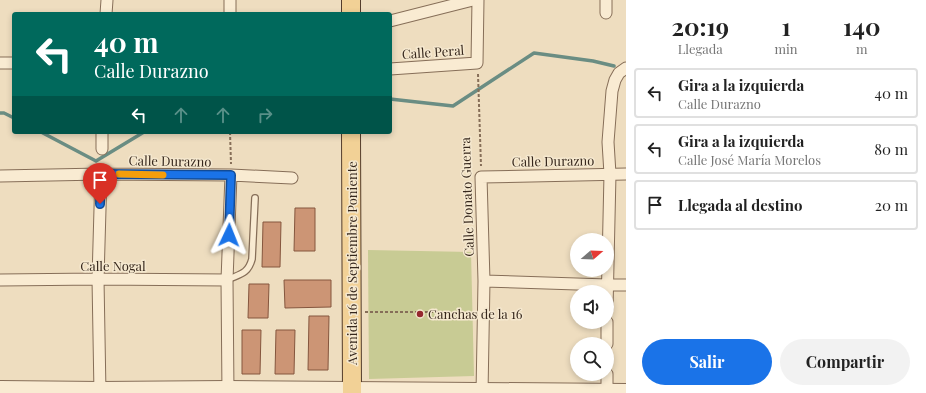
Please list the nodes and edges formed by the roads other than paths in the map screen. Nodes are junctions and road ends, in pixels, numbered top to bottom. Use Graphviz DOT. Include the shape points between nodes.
graph roads {
  1 [pos="108,0"];
  2 [pos="230,0"];
  3 [pos="351,0"];
  4 [pos="473,0"];
  5 [pos="478,0"];
  6 [pos="606,0"];
  7 [pos="106,12"];
  8 [pos="230,12"];
  9 [pos="351,12"];
  10 [pos="606,13"];
  11 [pos="392,20"];
  12 [pos="0,63"];
  13 [pos="12,63"];
  14 [pos="626,68"];
  15 [pos="392,69"];
  16 [pos="102,134"];
  17 [pos="351,134"];
  18 [pos="102,148"];
  19 [pos="101,174"];
  20 [pos="610,174"];
  21 [pos="626,174"];
  22 [pos="231,175"];
  23 [pos="0,176"];
  24 [pos="481,177"];
  25 [pos="292,178"];
  26 [pos="255,198"];
  27 [pos="98,279"];
  28 [pos="0,280"];
  29 [pos="227,280"];
  30 [pos="484,281"];
  31 [pos="607,285"];
  32 [pos="614,285"];
  33 [pos="626,285"];
  34 [pos="607,381"];
  35 [pos="0,388"];
  36 [pos="100,391"];
  37 [pos="228,391"];
  38 [pos="352,391"];
  39 [pos="482,391"];
  40 [pos="626,391"];
  41 [pos="607,392"];
  1 -- 7 [label="street"];
  2 -- 8 [label="street"];
  3 -- 9 [label="main road"];
  4 -- 11 [label="street"];
  5 -- 15 [label="street, Calle Peral" via="477,63"];
  6 -- 10 [label="street"];
  12 -- 13 [label="street"];
  14 -- 20 [label="street" via="619,73 612,91 608,142"];
  16 -- 18 [label="street"];
  17 -- 38 [label="main road, Avenida 16 de Septiembre Poniente"];
  19 -- 22 [label="street, Calle Durazno"];
  19 -- 23 [label="street, Calle Durazno"];
  19 -- 27 [label="street"];
  20 -- 21 [label="street, Calle Durazno"];
  20 -- 24 [label="street, Calle Durazno"];
  20 -- 31 [label="street"];
  22 -- 25 [label="street, Calle Durazno"];
  22 -- 29 [label="street"];
  24 -- 30 [label="street, Calle Donato Guerra"];
  26 -- 29 [label="lane" via="250,267"];
  27 -- 28 [label="street, Calle Nogal"];
  27 -- 29 [label="street, Calle Nogal"];
  27 -- 36 [label="street"];
  29 -- 37 [label="street"];
  30 -- 31 [label="street"];
  30 -- 39 [label="street, Calle Donato Guerra"];
  32 -- 33 [label="street"];
  34 -- 41 [label="street"];
  35 -- 36 [label="street"];
  36 -- 37 [label="street"];
  37 -- 38 [label="street"];
  38 -- 39 [label="street"];
  39 -- 41 [label="street"];
  40 -- 41 [label="street"];
}
